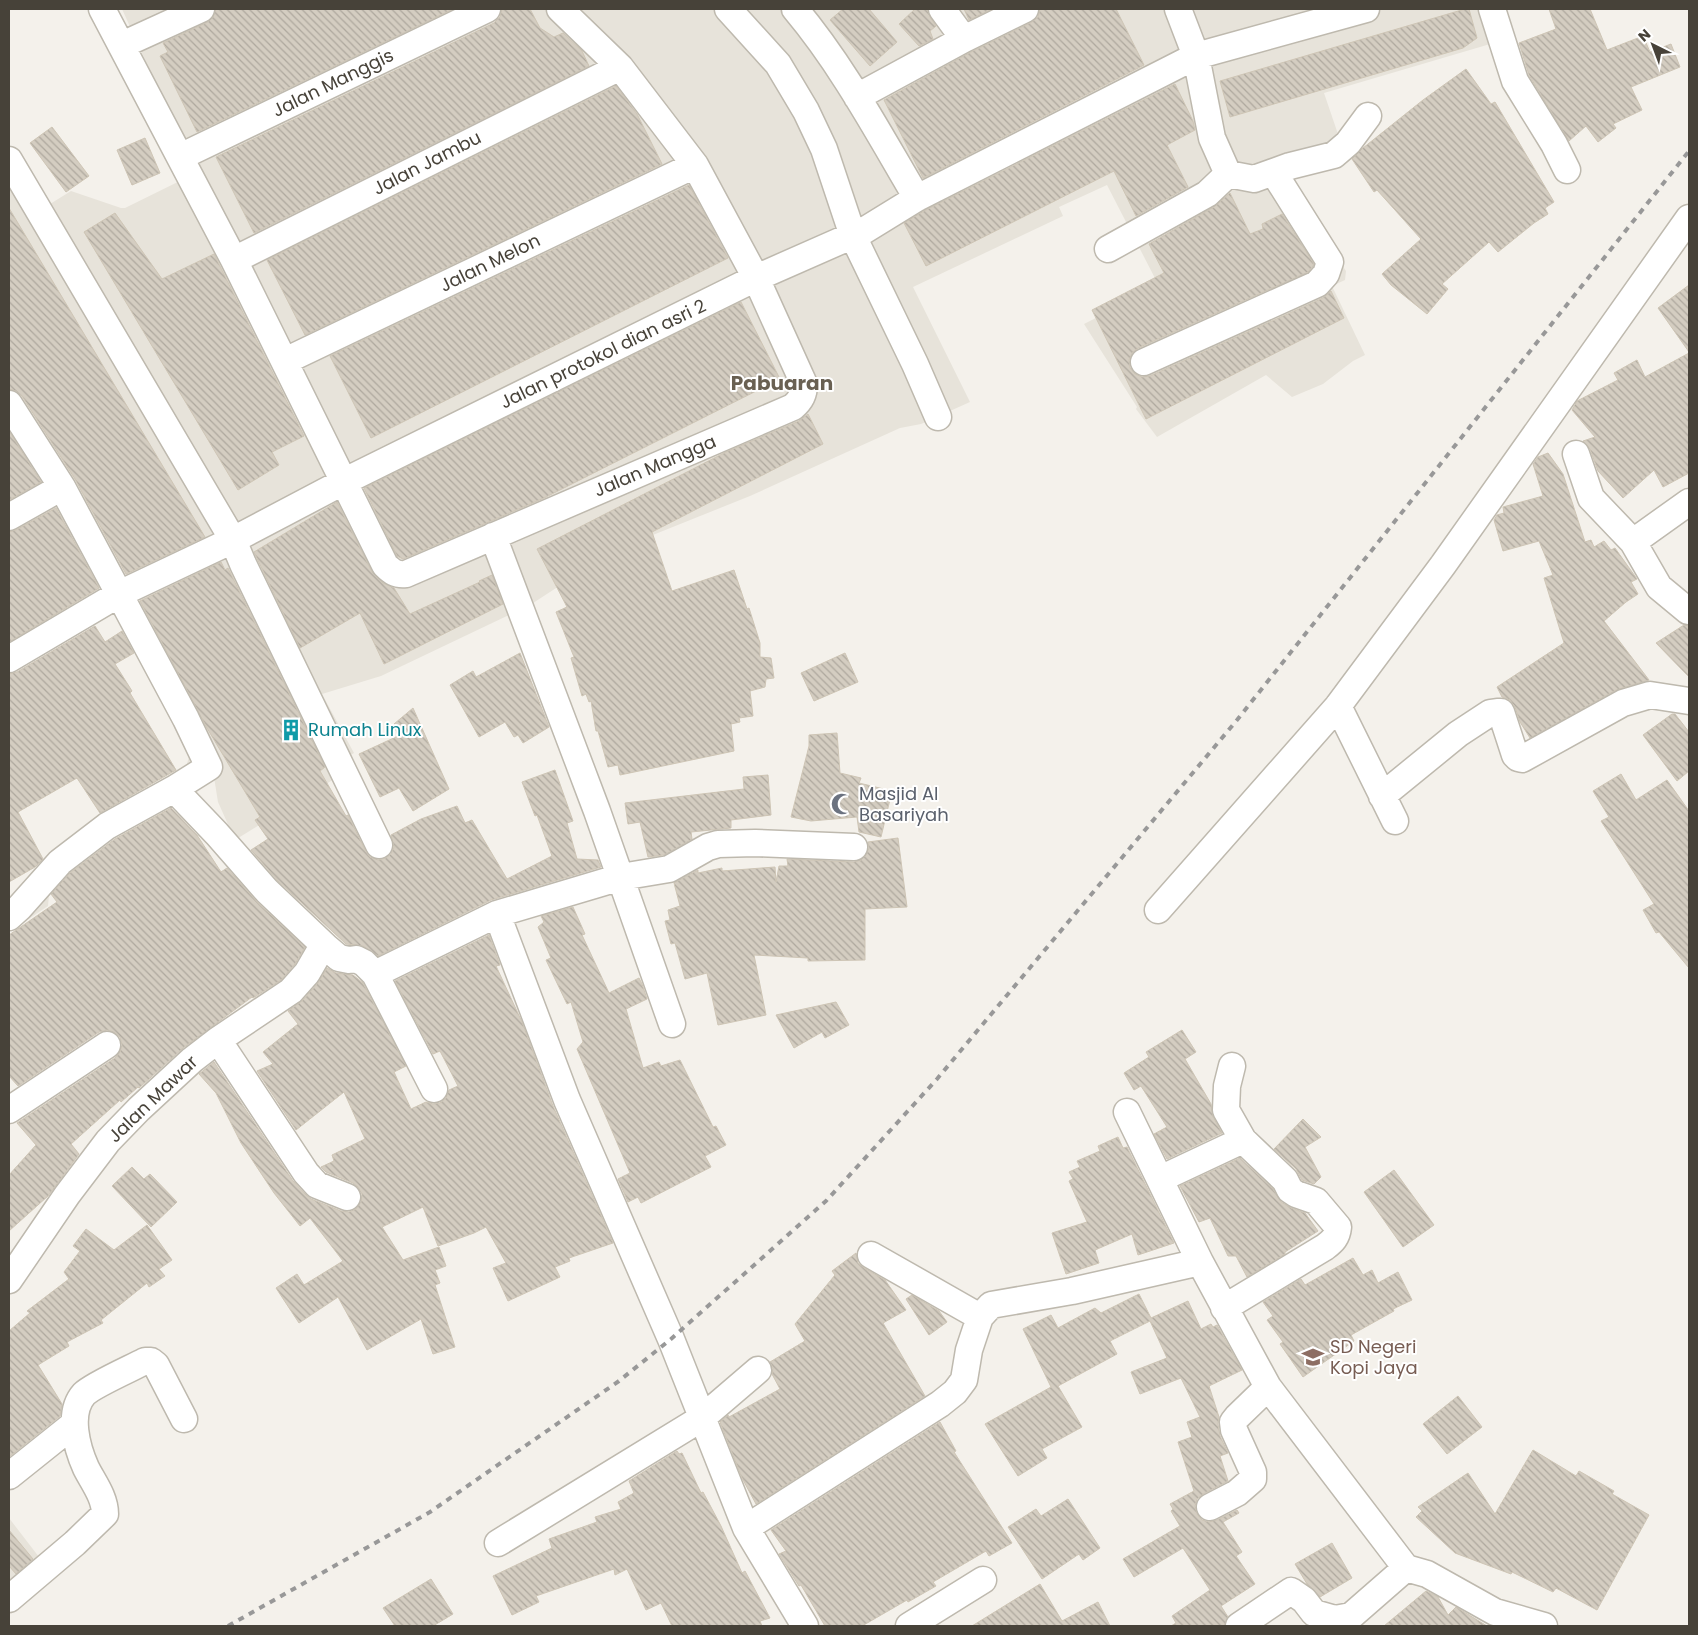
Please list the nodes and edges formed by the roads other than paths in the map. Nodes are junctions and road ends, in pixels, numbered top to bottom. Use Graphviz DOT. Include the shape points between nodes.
graph roads {
  1 [pos="102,9"];
  2 [pos="201,9"];
  3 [pos="487,9"];
  4 [pos="560,9"];
  5 [pos="728,9"];
  6 [pos="795,9"];
  7 [pos="942,9"];
  8 [pos="1025,9"];
  9 [pos="1178,9"];
  10 [pos="1366,9"];
  11 [pos="1492,9"];
  12 [pos="964,39"];
  13 [pos="122,45"];
  14 [pos="1196,56"];
  15 [pos="620,67"];
  16 [pos="857,97"];
  17 [pos="1368,116"];
  18 [pos="180,156"];
  19 [pos="9,160"];
  20 [pos="695,165"];
  21 [pos="1567,170"];
  22 [pos="1274,173"];
  23 [pos="1228,174"];
  24 [pos="917,198"];
  25 [pos="1689,218"];
  26 [pos="859,233"];
  27 [pos="1108,249"];
  28 [pos="234,260"];
  29 [pos="756,278"];
  30 [pos="285,361"];
  31 [pos="1144,362"];
  32 [pos="9,404"];
  33 [pos="938,417"];
  34 [pos="1576,454"];
  35 [pos="343,482"];
  36 [pos="62,487"];
  37 [pos="1689,502"];
  38 [pos="9,517"];
  39 [pos="493,536"];
  40 [pos="233,540"];
  41 [pos="1633,542"];
  42 [pos="119,594"];
  43 [pos="1688,611"];
  44 [pos="9,659"];
  45 [pos="1689,701"];
  46 [pos="1338,706"];
  47 [pos="174,789"];
  48 [pos="1382,796"];
  49 [pos="1395,821"];
  50 [pos="378,845"];
  51 [pos="854,847"];
  52 [pos="621,877"];
  53 [pos="1158,910"];
  54 [pos="497,914"];
  55 [pos="9,917"];
  56 [pos="326,947"];
  57 [pos="375,974"];
  58 [pos="672,1024"];
  59 [pos="218,1040"];
  60 [pos="107,1045"];
  61 [pos="1232,1066"];
  62 [pos="434,1089"];
  63 [pos="9,1110"];
  64 [pos="1127,1112"];
  65 [pos="1244,1140"];
  66 [pos="1160,1179"];
  67 [pos="347,1197"];
  68 [pos="871,1255"];
  69 [pos="1200,1262"];
  70 [pos="9,1280"];
  71 [pos="1224,1308"];
  72 [pos="980,1317"];
  73 [pos="758,1370"];
  74 [pos="1268,1387"];
  75 [pos="702,1418"];
  76 [pos="184,1419"];
  77 [pos="74,1424"];
  78 [pos="9,1476"];
  79 [pos="1210,1507"];
  80 [pos="746,1528"];
  81 [pos="498,1543"];
  82 [pos="1406,1568"];
  83 [pos="983,1580"];
  84 [pos="9,1599"];
  85 [pos="801,1625"];
  86 [pos="909,1626"];
  87 [pos="1239,1626"];
  88 [pos="1544,1626"];
  1 -- 13 [label="street"];
  2 -- 13 [label="street"];
  3 -- 18 [label="street, Jalan Manggis"];
  4 -- 15 [label="street"];
  5 -- 26 [label="street" via="778,64 806,110"];
  6 -- 16 [label="street"];
  7 -- 12 [label="street"];
  8 -- 12 [label="street"];
  9 -- 14 [label="street"];
  10 -- 14 [label="street, Jalan protokol dian asri 2"];
  11 -- 21 [label="street" via="1515,81"];
  12 -- 16 [label="street"];
  13 -- 18 [label="street"];
  14 -- 23 [label="street" via="1212,138"];
  14 -- 24 [label="street, Jalan protokol dian asri 2"];
  15 -- 20 [label="street"];
  15 -- 28 [label="street, Jalan Jambu"];
  16 -- 24 [label="street"];
  17 -- 22 [label="street" via="1348,143 1334,155"];
  18 -- 28 [label="street"];
  19 -- 40 [label="street"];
  20 -- 29 [label="street"];
  20 -- 30 [label="street, Jalan Melon"];
  22 -- 23 [label="street" via="1254,179"];
  22 -- 31 [label="street" via="1330,262 1326,274 1317,284"];
  23 -- 27 [label="street" via="1207,194"];
  24 -- 26 [label="street, Jalan protokol dian asri 2"];
  25 -- 46 [label="street" via="1443,566"];
  26 -- 29 [label="street, Jalan protokol dian asri 2"];
  26 -- 33 [label="street"];
  28 -- 30 [label="street"];
  29 -- 35 [label="street, Jalan protokol dian asri 2"];
  29 -- 39 [label="street, Jalan Mangga" via="804,384 802,397 793,407"];
  30 -- 35 [label="street"];
  32 -- 36 [label="street"];
  34 -- 41 [label="street" via="1591,498"];
  35 -- 39 [label="street, Jalan Mangga" via="385,565 398,575"];
  35 -- 40 [label="street, Jalan protokol dian asri 2"];
  36 -- 38 [label="street"];
  36 -- 42 [label="street"];
  37 -- 41 [label="street"];
  39 -- 52 [label="street"];
  40 -- 42 [label="street, Jalan protokol dian asri 2"];
  40 -- 50 [label="street"];
  41 -- 43 [label="street" via="1659,587"];
  42 -- 44 [label="street, Jalan protokol dian asri 2"];
  42 -- 47 [label="street" via="209,767"];
  45 -- 48 [label="street" via="1650,695 1637,698 1522,759 1515,755 1501,712 1490,713 1458,734"];
  46 -- 48 [label="street"];
  46 -- 53 [label="street"];
  47 -- 55 [label="street" via="107,826 60,862"];
  47 -- 56 [label="street" via="267,891"];
  48 -- 49 [label="street"];
  51 -- 52 [label="street" via="718,844 669,869"];
  52 -- 54 [label="street"];
  52 -- 58 [label="street"];
  54 -- 57 [label="street"];
  54 -- 75 [label="street" via="567,1100"];
  56 -- 57 [label="street" via="339,958 364,963"];
  56 -- 59 [label="street, Jalan Mawar" via="291,992"];
  57 -- 62 [label="street"];
  59 -- 67 [label="street" via="306,1173 317,1185"];
  59 -- 70 [label="street, Jalan Mawar" via="185,1066 108,1141"];
  60 -- 63 [label="street"];
  61 -- 65 [label="street" via="1226,1110"];
  64 -- 66 [label="street"];
  65 -- 66 [label="street"];
  65 -- 71 [label="street" via="1286,1180 1290,1190 1316,1201 1338,1227 1337,1234 1325,1247"];
  66 -- 69 [label="street"];
  68 -- 72 [label="street"];
  69 -- 71 [label="street"];
  69 -- 72 [label="street" via="991,1306"];
  71 -- 74 [label="street"];
  72 -- 80 [label="street" via="969,1350 964,1380 955,1392"];
  73 -- 75 [label="street"];
  74 -- 79 [label="street" via="1233,1422 1253,1479 1248,1486"];
  74 -- 82 [label="street"];
  75 -- 80 [label="street"];
  75 -- 81 [label="street"];
  76 -- 77 [label="street" via="156,1365 145,1361 84,1394"];
  77 -- 78 [label="street"];
  77 -- 84 [label="street" via="80,1451 105,1506 105,1514"];
  80 -- 85 [label="street"];
  82 -- 87 [label="street" via="1351,1616 1335,1619 1314,1613 1291,1590"];
  82 -- 88 [label="street" via="1427,1574 1495,1612"];
  83 -- 86 [label="street"];
}
